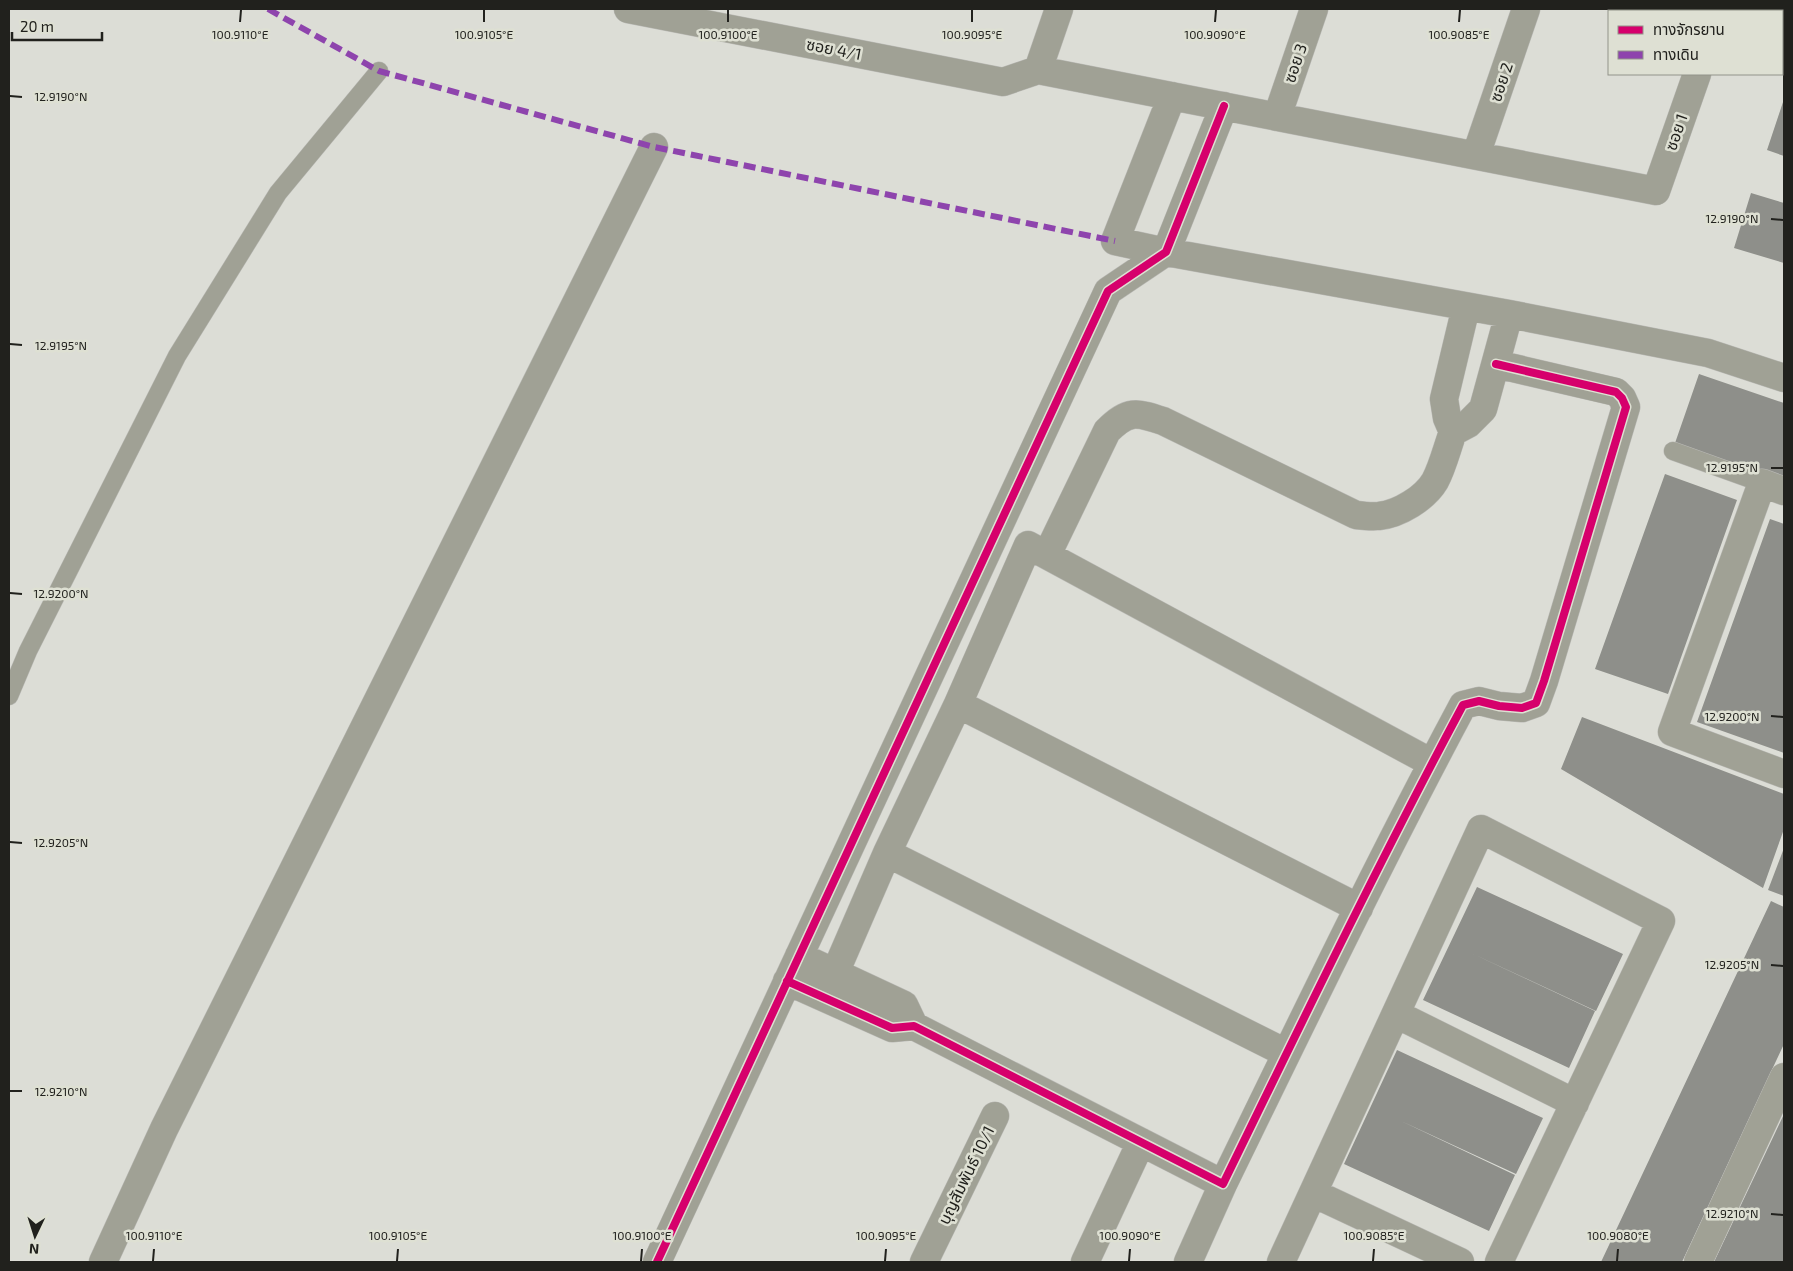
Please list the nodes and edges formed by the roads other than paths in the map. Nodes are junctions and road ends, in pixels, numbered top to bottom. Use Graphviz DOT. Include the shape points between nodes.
graph roads {
  1 [pos="628,9"];
  2 [pos="1058,9"];
  3 [pos="1314,9"];
  4 [pos="1526,9"];
  5 [pos="1038,70"];
  6 [pos="379,71"];
  7 [pos="1697,75"];
  8 [pos="1172,96"];
  9 [pos="1224,106"];
  10 [pos="1277,117"];
  11 [pos="654,147"];
  12 [pos="1476,156"];
  13 [pos="1166,252"];
  14 [pos="1466,306"];
  15 [pos="1509,314"];
  16 [pos="1496,364"];
  17 [pos="1784,378"];
  18 [pos="1453,432"];
  19 [pos="1674,451"];
  20 [pos="1773,487"];
  21 [pos="1048,555"];
  22 [pos="9,696"];
  23 [pos="958,704"];
  24 [pos="1432,763"];
  25 [pos="1784,774"];
  26 [pos="887,853"];
  27 [pos="1359,908"];
  28 [pos="799,956"];
  29 [pos="835,973"];
  30 [pos="787,981"];
  31 [pos="1396,1014"];
  32 [pos="914,1026"];
  33 [pos="1286,1053"];
  34 [pos="1784,1077"];
  35 [pos="1575,1102"];
  36 [pos="995,1116"];
  37 [pos="1141,1142"];
  38 [pos="1223,1184"];
  39 [pos="1313,1193"];
  40 [pos="103,1262"];
  41 [pos="657,1262"];
  42 [pos="924,1262"];
  43 [pos="1085,1262"];
  44 [pos="1188,1262"];
  45 [pos="1281,1262"];
  46 [pos="1460,1262"];
  47 [pos="1499,1262"];
  48 [pos="1698,1262"];
  1 -- 5 [label="street, ซอย 4/1" via="1003,82"];
  2 -- 5 [label="street"];
  3 -- 10 [label="street, ซอย 3"];
  4 -- 12 [label="street, ซอย 2"];
  5 -- 8 [label="street"];
  6 -- 22 [label="lane" via="278,193 177,356 28,651"];
  7 -- 12 [label="street, ซอย 1" via="1656,191"];
  8 -- 9 [label="street"];
  8 -- 13 [label="street" via="1115,241"];
  9 -- 10 [label="street"];
  9 -- 13 [label="street"];
  10 -- 12 [label="street"];
  11 -- 40 [label="street" via="173,1112"];
  13 -- 14 [label="street"];
  13 -- 28 [label="street" via="1108,292"];
  14 -- 15 [label="street"];
  14 -- 18 [label="street" via="1444,400"];
  15 -- 16 [label="street"];
  15 -- 17 [label="street" via="1708,353"];
  16 -- 18 [label="street" via="1483,409 1468,424"];
  16 -- 24 [label="street" via="1616,392 1626,407 1536,703 1522,708 1479,701 1462,705"];
  18 -- 21 [label="street" via="1435,480 1426,492 1393,512 1368,516 1356,515 1163,421 1136,414 1120,418 1107,431"];
  19 -- 20 [label="lane"];
  20 -- 25 [label="street" via="1672,732"];
  21 -- 23 [label="street" via="1028,545"];
  21 -- 24 [label="street"];
  23 -- 26 [label="street"];
  23 -- 27 [label="street"];
  24 -- 27 [label="street"];
  26 -- 29 [label="street"];
  26 -- 33 [label="street"];
  27 -- 33 [label="street"];
  28 -- 29 [label="street"];
  28 -- 30 [label="street"];
  29 -- 32 [label="street" via="904,1005"];
  30 -- 32 [label="street" via="892,1028"];
  30 -- 41 [label="street"];
  31 -- 35 [label="street"];
  31 -- 35 [label="street" via="1481,829 1661,921"];
  31 -- 39 [label="street"];
  32 -- 37 [label="street"];
  33 -- 38 [label="street"];
  34 -- 48 [label="street"];
  35 -- 47 [label="street"];
  36 -- 42 [label="street, บุญสัมพันธ์ 10/1"];
  37 -- 38 [label="street"];
  37 -- 43 [label="street"];
  38 -- 44 [label="street"];
  39 -- 45 [label="street"];
  39 -- 46 [label="street"];
}
